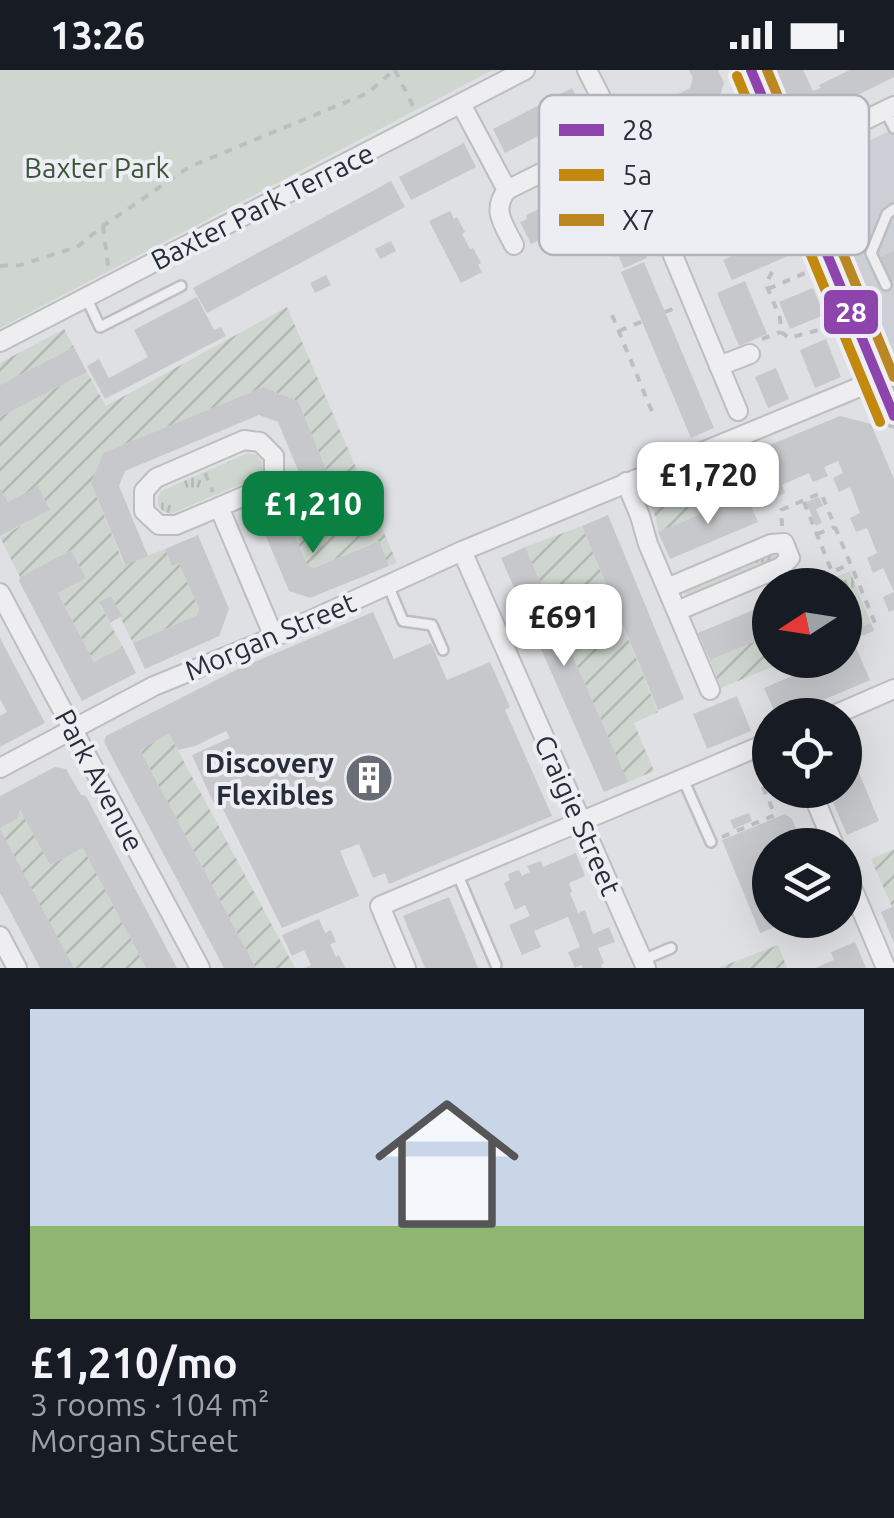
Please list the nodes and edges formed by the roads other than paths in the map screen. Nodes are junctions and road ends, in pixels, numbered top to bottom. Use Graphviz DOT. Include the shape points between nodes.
graph roads {
  1 [pos="524,70"];
  2 [pos="587,70"];
  3 [pos="751,70"];
  4 [pos="600,95"];
  5 [pos="761,95"];
  6 [pos="461,104"];
  7 [pos="890,108"];
  8 [pos="894,128"];
  9 [pos="539,174"];
  10 [pos="507,190"];
  11 [pos="894,210"];
  12 [pos="514,244"];
  13 [pos="674,255"];
  14 [pos="827,255"];
  15 [pos="181,286"];
  16 [pos="886,286"];
  17 [pos="86,297"];
  18 [pos="0,342"];
  19 [pos="750,354"];
  20 [pos="720,366"];
  21 [pos="878,379"];
  22 [pos="738,412"];
  23 [pos="894,416"];
  24 [pos="626,482"];
  25 [pos="219,507"];
  26 [pos="462,552"];
  27 [pos="388,585"];
  28 [pos="667,588"];
  29 [pos="0,593"];
  30 [pos="677,611"];
  31 [pos="274,637"];
  32 [pos="443,650"];
  33 [pos="710,690"];
  34 [pos="894,690"];
  35 [pos="862,703"];
  36 [pos="74,729"];
  37 [pos="752,750"];
  38 [pos="0,768"];
  39 [pos="683,779"];
  40 [pos="581,821"];
  41 [pos="711,842"];
  42 [pos="458,873"];
  43 [pos="862,911"];
  44 [pos="0,936"];
  45 [pos="671,948"];
  46 [pos="496,964"];
  47 [pos="644,964"];
  48 [pos="17,968"];
  49 [pos="200,968"];
  50 [pos="406,968"];
  51 [pos="886,968"];
  1 -- 6 [label="street, Baxter Park Terrace"];
  2 -- 4 [label="street"];
  3 -- 5 [label="main road"];
  6 -- 10 [label="street"];
  6 -- 17 [label="street, Baxter Park Terrace"];
  7 -- 8 [label="lane"];
  9 -- 10 [label="street"];
  10 -- 12 [label="street" via="498,211"];
  11 -- 16 [label="lane" via="871,253"];
  13 -- 20 [label="street"];
  14 -- 21 [label="main road"];
  15 -- 17 [label="lane" via="100,326"];
  17 -- 18 [label="street, Baxter Park Terrace"];
  19 -- 20 [label="street"];
  20 -- 22 [label="street"];
  21 -- 23 [label="main road"];
  21 -- 24 [label="street, Morgan Street"];
  24 -- 26 [label="street, Morgan Street"];
  24 -- 28 [label="street"];
  25 -- 25 [label="street" via="176,525 158,524 144,511 144,490 156,478 244,440 260,442 274,456 274,475 263,488"];
  25 -- 31 [label="street"];
  26 -- 27 [label="street, Morgan Street"];
  26 -- 40 [label="street, Craigie Street"];
  27 -- 31 [label="street, Morgan Street"];
  27 -- 32 [label="lane" via="404,620 432,625"];
  28 -- 30 [label="street"];
  28 -- 30 [label="street" via="784,543 790,558 781,567"];
  29 -- 36 [label="street, Park Avenue"];
  30 -- 33 [label="street"];
  31 -- 36 [label="street, Morgan Street" via="154,686"];
  34 -- 35 [label="street"];
  36 -- 38 [label="street, Morgan Street"];
  36 -- 49 [label="street, Park Avenue"];
  37 -- 39 [label="street"];
  39 -- 40 [label="street"];
  39 -- 41 [label="lane"];
  40 -- 42 [label="street"];
  40 -- 47 [label="street, Craigie Street"];
  42 -- 46 [label="lane"];
  42 -- 50 [label="street" via="380,906"];
  43 -- 51 [label="street"];
  44 -- 48 [label="street"];
  45 -- 47 [label="lane"];
}
